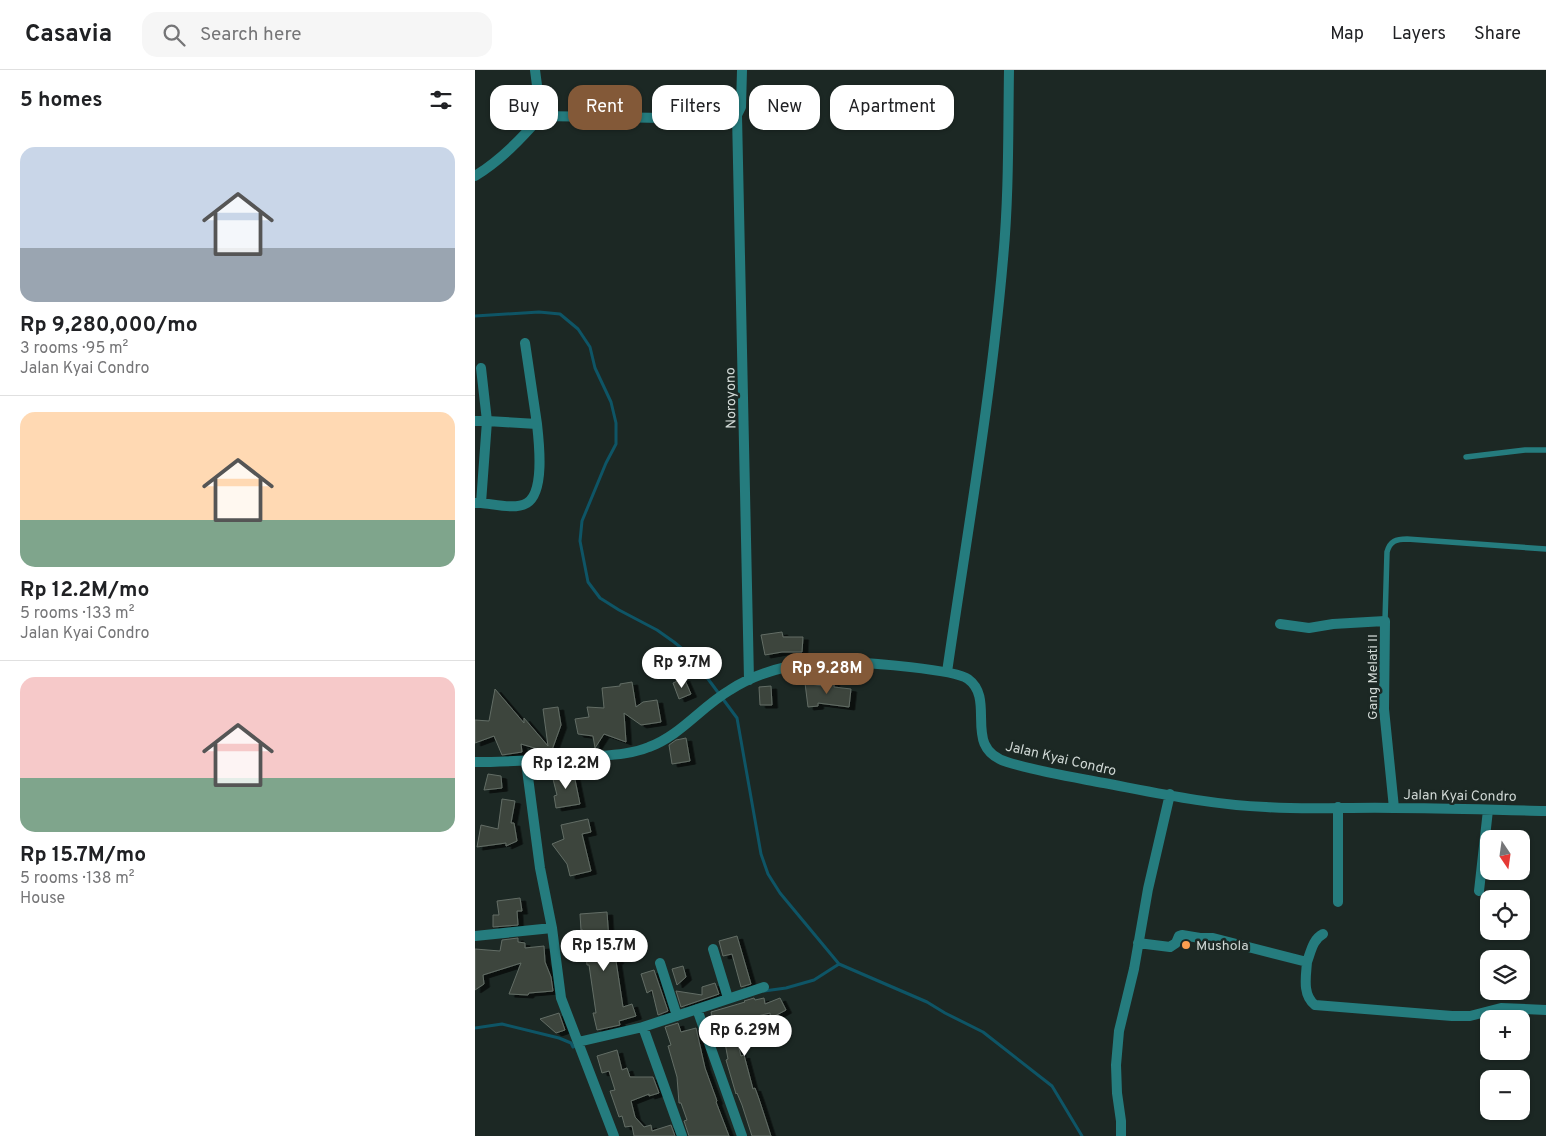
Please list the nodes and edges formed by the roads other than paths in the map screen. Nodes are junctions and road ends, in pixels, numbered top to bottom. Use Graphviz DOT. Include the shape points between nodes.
graph roads {
  1 [pos="535,70"];
  2 [pos="742,70"];
  3 [pos="1009,70"];
  4 [pos="537,85"];
  5 [pos="739,111"];
  6 [pos="558,116"];
  7 [pos="652,118"];
  8 [pos="529,130"];
  9 [pos="737,130"];
  10 [pos="475,176"];
  11 [pos="525,343"];
  12 [pos="481,368"];
  13 [pos="475,421"];
  14 [pos="487,421"];
  15 [pos="537,424"];
  16 [pos="1546,450"];
  17 [pos="1466,457"];
  18 [pos="478,503"];
  19 [pos="1546,549"];
  20 [pos="1385,622"];
  21 [pos="1280,624"];
  22 [pos="947,672"];
  23 [pos="749,680"];
  24 [pos="475,762"];
  25 [pos="526,762"];
  26 [pos="1170,794"];
  27 [pos="1338,808"];
  28 [pos="1394,808"];
  29 [pos="1488,810"];
  30 [pos="1546,811"];
  31 [pos="1479,891"];
  32 [pos="1338,902"];
  33 [pos="552,928"];
  34 [pos="1323,934"];
  35 [pos="475,936"];
  36 [pos="1138,944"];
  37 [pos="713,949"];
  38 [pos="1307,962"];
  39 [pos="660,963"];
  40 [pos="764,987"];
  41 [pos="728,998"];
  42 [pos="1546,1010"];
  43 [pos="697,1012"];
  44 [pos="677,1016"];
  45 [pos="645,1031"];
  46 [pos="580,1046"];
  47 [pos="614,1136"];
  48 [pos="682,1136"];
  49 [pos="742,1136"];
  50 [pos="1121,1136"];
  1 -- 4 [label="street"];
  2 -- 5 [label="street, Noroyono"];
  3 -- 22 [label="street" via="1003,258 985,425"];
  6 -- 7 [label="street"];
  8 -- 10 [label="street" via="489,168"];
  9 -- 23 [label="street, Noroyono"];
  11 -- 15 [label="street"];
  12 -- 14 [label="street"];
  13 -- 14 [label="street"];
  14 -- 15 [label="street"];
  14 -- 18 [label="street"];
  15 -- 18 [label="street" via="540,466 531,499 517,505"];
  16 -- 17 [label="lane"];
  19 -- 20 [label="lane" via="1398,539 1387,552"];
  20 -- 21 [label="street, Gang Melati II" via="1309,628"];
  20 -- 28 [label="street, Gang Melati II" via="1383,709"];
  22 -- 23 [label="street, Jalan Kyai Condro" via="822,662 791,666"];
  22 -- 26 [label="street, Jalan Kyai Condro" via="968,679 975,688 984,744 993,756 1058,775"];
  23 -- 25 [label="street, Jalan Kyai Condro" via="729,690 680,729 647,749"];
  24 -- 25 [label="street, Jalan Kyai Condro"];
  25 -- 33 [label="street" via="540,868"];
  26 -- 27 [label="street, Jalan Kyai Condro" via="1267,808"];
  26 -- 36 [label="street"];
  27 -- 28 [label="street, Jalan Kyai Condro"];
  27 -- 32 [label="street"];
  28 -- 29 [label="street, Jalan Kyai Condro"];
  29 -- 30 [label="street, Jalan Kyai Condro"];
  29 -- 31 [label="street"];
  33 -- 35 [label="street"];
  33 -- 46 [label="street" via="561,998"];
  34 -- 38 [label="street" via="1315,940"];
  36 -- 38 [label="street" via="1170,948 1182,935 1213,938"];
  36 -- 50 [label="street" via="1119,1031 1116,1065"];
  37 -- 41 [label="street"];
  38 -- 42 [label="street" via="1308,998 1315,1005 1452,1016 1470,1016 1501,1008"];
  39 -- 44 [label="street"];
  40 -- 41 [label="street"];
  41 -- 43 [label="street"];
  43 -- 44 [label="street"];
  43 -- 49 [label="street"];
  44 -- 45 [label="street"];
  45 -- 46 [label="street"];
  45 -- 48 [label="street"];
  46 -- 47 [label="street"];
}
